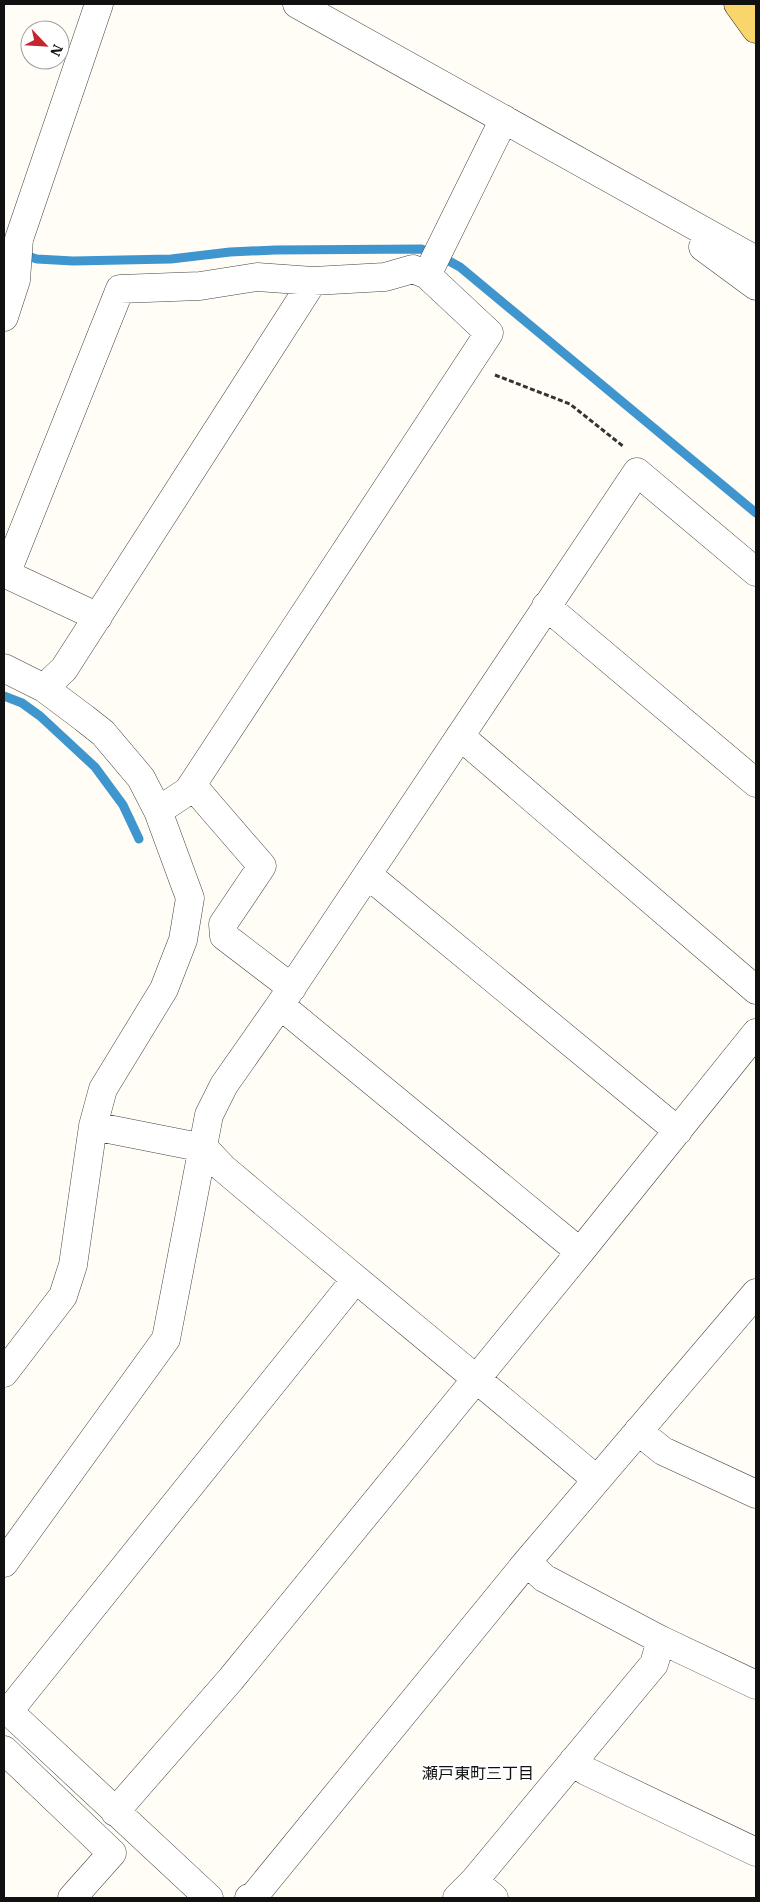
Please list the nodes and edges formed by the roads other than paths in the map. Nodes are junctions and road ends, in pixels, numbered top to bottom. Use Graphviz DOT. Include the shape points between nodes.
graph roads {
  1 [pos="99,4"];
  2 [pos="296,4"];
  3 [pos="738,4"];
  4 [pos="756,29"];
  5 [pos="504,119"];
  6 [pos="617,182"];
  7 [pos="756,260"];
  8 [pos="429,271"];
  9 [pos="313,280"];
  10 [pos="756,286"];
  11 [pos="4,317"];
  12 [pos="756,572"];
  13 [pos="546,606"];
  14 [pos="98,617"];
  15 [pos="4,668"];
  16 [pos="44,688"];
  17 [pos="460,736"];
  18 [pos="756,783"];
  19 [pos="192,785"];
  20 [pos="158,811"];
  21 [pos="368,875"];
  22 [pos="756,990"];
  23 [pos="286,996"];
  24 [pos="756,1034"];
  25 [pos="93,1126"];
  26 [pos="678,1131"];
  27 [pos="204,1148"];
  28 [pos="580,1252"];
  29 [pos="355,1280"];
  30 [pos="756,1293"];
  31 [pos="4,1373"];
  32 [pos="476,1377"];
  33 [pos="638,1431"];
  34 [pos="596,1480"];
  35 [pos="756,1494"];
  36 [pos="527,1562"];
  37 [pos="4,1563"];
  38 [pos="661,1640"];
  39 [pos="756,1685"];
  40 [pos="6,1709"];
  41 [pos="4,1750"];
  42 [pos="573,1761"];
  43 [pos="115,1812"];
  44 [pos="756,1852"];
  45 [pos="475,1893"];
  46 [pos="253,1897"];
  47 [pos="72,1898"];
  48 [pos="209,1898"];
  1 -- 11 [label="street" via="19,239 16,280"];
  2 -- 5 [label="street"];
  3 -- 4 [label="main road"];
  5 -- 6 [label="street"];
  5 -- 8 [label="street"];
  6 -- 7 [label="street"];
  6 -- 10 [label="street"];
  8 -- 9 [label="street" via="413,269 385,277"];
  8 -- 19 [label="street" via="489,333"];
  9 -- 14 [label="street"];
  9 -- 14 [label="street" via="257,277 200,286 120,289 6,574"];
  12 -- 13 [label="street" via="637,472"];
  13 -- 17 [label="street"];
  13 -- 18 [label="street"];
  14 -- 16 [label="street" via="64,669"];
  15 -- 16 [label="street"];
  16 -- 20 [label="street" via="103,733 142,778"];
  17 -- 21 [label="street"];
  17 -- 22 [label="street"];
  19 -- 20 [label="street"];
  19 -- 23 [label="street" via="262,866 223,924 224,936"];
  20 -- 25 [label="street" via="190,898 183,940 164,989 103,1089"];
  21 -- 23 [label="street"];
  21 -- 26 [label="street"];
  23 -- 27 [label="street" via="224,1086 209,1115"];
  23 -- 28 [label="street"];
  24 -- 26 [label="street"];
  25 -- 27 [label="street"];
  25 -- 31 [label="street" via="74,1265 63,1296"];
  26 -- 28 [label="street"];
  27 -- 29 [label="street" via="223,1168"];
  27 -- 37 [label="street" via="166,1339"];
  28 -- 32 [label="street"];
  29 -- 32 [label="street"];
  29 -- 40 [label="street"];
  30 -- 33 [label="street"];
  32 -- 34 [label="street"];
  32 -- 43 [label="street" via="231,1679"];
  33 -- 34 [label="street"];
  33 -- 35 [label="street" via="663,1450"];
  34 -- 36 [label="street"];
  36 -- 38 [label="street" via="544,1578"];
  36 -- 46 [label="street"];
  38 -- 39 [label="street"];
  38 -- 42 [label="street" via="654,1664"];
  40 -- 43 [label="street"];
  41 -- 47 [label="street" via="112,1853"];
  42 -- 44 [label="street" via="586,1771"];
  42 -- 45 [label="street"];
  43 -- 48 [label="street"];
}
